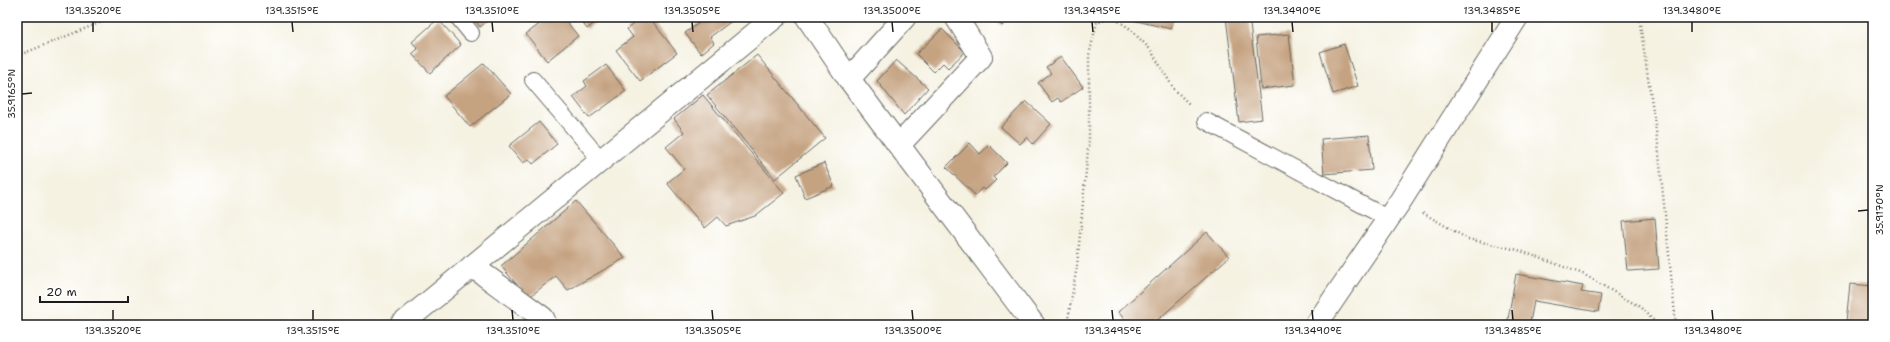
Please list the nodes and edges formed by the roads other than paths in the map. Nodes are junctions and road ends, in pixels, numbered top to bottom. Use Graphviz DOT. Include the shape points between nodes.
graph roads {
  1 [pos="458,17"];
  2 [pos="775,17"];
  3 [pos="807,17"];
  4 [pos="905,17"];
  5 [pos="956,17"];
  6 [pos="1517,17"];
  7 [pos="471,33"];
  8 [pos="849,79"];
  9 [pos="533,80"];
  10 [pos="1206,120"];
  11 [pos="899,145"];
  12 [pos="601,160"];
  13 [pos="1387,218"];
  14 [pos="472,266"];
  15 [pos="401,325"];
  16 [pos="546,325"];
  17 [pos="1034,325"];
  18 [pos="1316,325"];
  1 -- 7 [label="lane"];
  2 -- 12 [label="street"];
  3 -- 8 [label="street"];
  4 -- 8 [label="street"];
  5 -- 11 [label="street" via="981,57"];
  6 -- 13 [label="street"];
  8 -- 11 [label="street"];
  9 -- 12 [label="lane"];
  10 -- 13 [label="lane"];
  11 -- 17 [label="street"];
  12 -- 14 [label="street"];
  13 -- 18 [label="street"];
  14 -- 15 [label="street"];
  14 -- 16 [label="street" via="543,318"];
}
